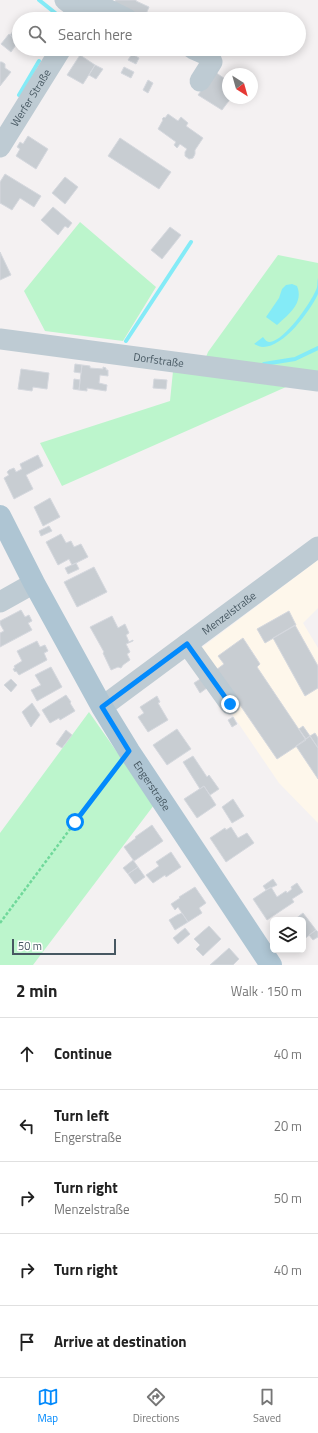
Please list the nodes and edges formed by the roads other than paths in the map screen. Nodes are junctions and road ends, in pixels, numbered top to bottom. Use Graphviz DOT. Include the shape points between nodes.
graph roads {
  1 [pos="65,0"];
  2 [pos="85,8"];
  3 [pos="100,12"];
  4 [pos="57,56"];
  5 [pos="209,56"];
  6 [pos="200,81"];
  7 [pos="0,147"];
  8 [pos="0,339"];
  9 [pos="318,381"];
  10 [pos="0,516"];
  11 [pos="318,546"];
  12 [pos="34,583"];
  13 [pos="0,602"];
  14 [pos="187,644"];
  15 [pos="230,704"];
  16 [pos="102,707"];
  17 [pos="271,965"];
  1 -- 2 [label="street"];
  2 -- 3 [label="street"];
  4 -- 7 [label="street, Werfer Straße"];
  5 -- 6 [label="street" via="212,62"];
  8 -- 9 [label="street, Dorfstraße"];
  10 -- 12 [label="main road, Engerstraße"];
  11 -- 14 [label="street, Menzelstraße"];
  12 -- 13 [label="street"];
  12 -- 16 [label="main road, Engerstraße"];
  14 -- 15 [label="street"];
  14 -- 16 [label="street, Menzelstraße"];
  16 -- 17 [label="main road, Engerstraße"];
}
